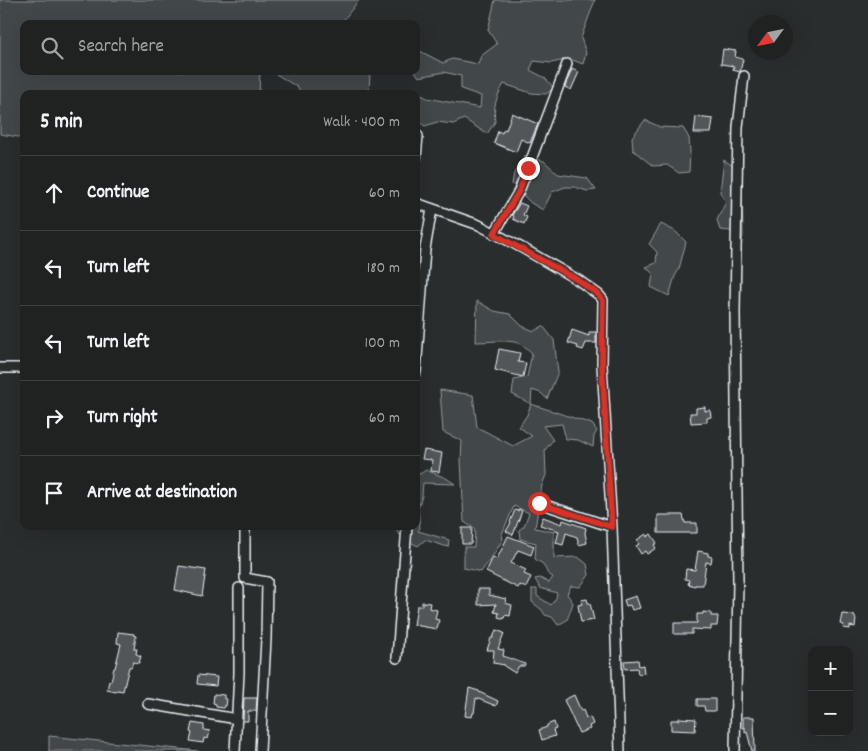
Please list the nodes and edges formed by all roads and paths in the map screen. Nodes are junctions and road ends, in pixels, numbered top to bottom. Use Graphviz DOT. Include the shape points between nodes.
graph roads {
  1 [pos="567,64"];
  2 [pos="744,76"];
  3 [pos="420,204"];
  4 [pos="432,209"];
  5 [pos="494,234"];
  6 [pos="420,317"];
  7 [pos="0,368"];
  8 [pos="20,368"];
  9 [pos="539,503"];
  10 [pos="612,527"];
  11 [pos="245,530"];
  12 [pos="407,530"];
  13 [pos="239,588"];
  14 [pos="397,658"];
  15 [pos="148,704"];
  16 [pos="237,719"];
  17 [pos="235,751"];
  18 [pos="260,751"];
  19 [pos="620,751"];
  20 [pos="735,751"];
  1 -- 5 [label="street" via="519,191"];
  2 -- 20 [label="street" via="738,127 735,312 738,582"];
  3 -- 4 [label="street"];
  4 -- 5 [label="street"];
  4 -- 6 [label="street" via="425,249"];
  5 -- 10 [label="street" via="578,280 603,300 602,365"];
  7 -- 8 [label="street"];
  9 -- 10 [label="street"];
  10 -- 19 [label="street"];
  11 -- 18 [label="street" via="245,578 267,582"];
  12 -- 14 [label="street"];
  13 -- 16 [label="street"];
  15 -- 16 [label="street"];
  16 -- 17 [label="street"];
}
